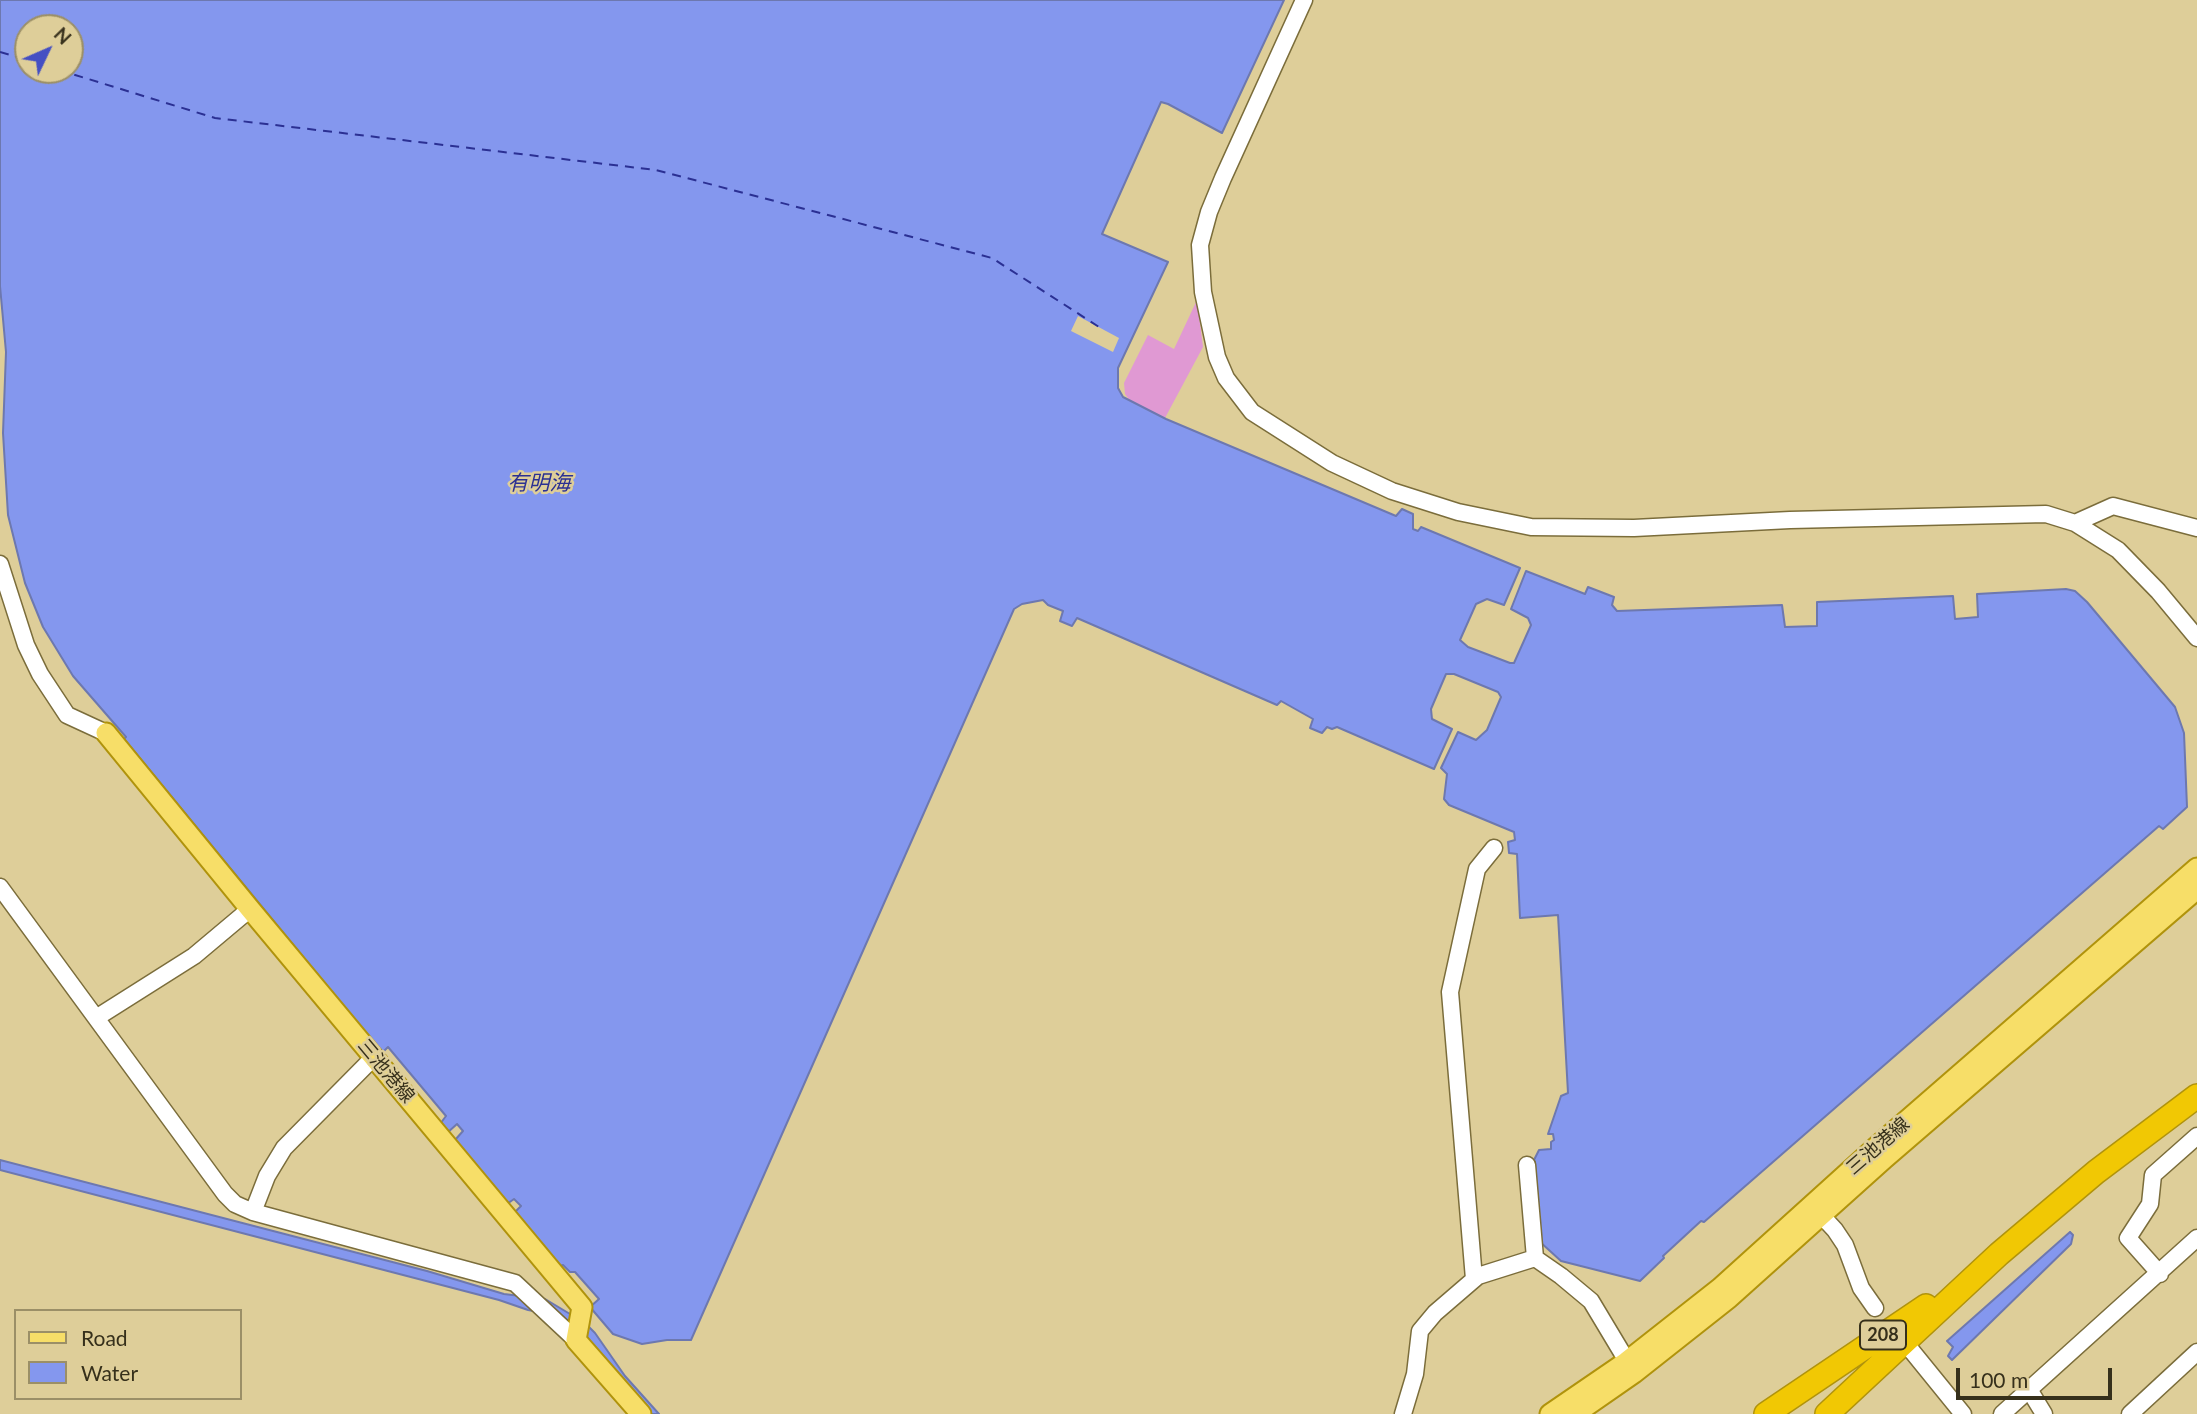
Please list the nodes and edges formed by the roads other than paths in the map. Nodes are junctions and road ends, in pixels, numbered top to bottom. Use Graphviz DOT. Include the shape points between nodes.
graph roads {
  1 [pos="1304,0"];
  2 [pos="2075,523"];
  3 [pos="2197,528"];
  4 [pos="0,564"];
  5 [pos="2197,638"];
  6 [pos="106,733"];
  7 [pos="1494,848"];
  8 [pos="2197,868"];
  9 [pos="0,887"];
  10 [pos="2197,889"];
  11 [pos="250,909"];
  12 [pos="96,1018"];
  13 [pos="374,1057"];
  14 [pos="2197,1096"];
  15 [pos="2197,1136"];
  16 [pos="1527,1165"];
  17 [pos="253,1212"];
  18 [pos="1822,1216"];
  19 [pos="2197,1238"];
  20 [pos="1999,1254"];
  21 [pos="1535,1258"];
  22 [pos="2160,1274"];
  23 [pos="1474,1279"];
  24 [pos="1875,1308"];
  25 [pos="579,1328"];
  26 [pos="1911,1350"];
  27 [pos="2197,1352"];
  28 [pos="1630,1368"];
  29 [pos="2030,1391"];
  30 [pos="641,1414"];
  31 [pos="1403,1414"];
  32 [pos="1550,1414"];
  33 [pos="1575,1414"];
  34 [pos="1766,1414"];
  35 [pos="1827,1414"];
  36 [pos="1963,1414"];
  37 [pos="2003,1414"];
  38 [pos="2044,1414"];
  39 [pos="2130,1414"];
  1 -- 2 [label="street" via="1223,178 1200,245 1211,335 1226,378 1252,412 1332,463 1392,491 1458,512 1531,527 1634,528 2046,514"];
  2 -- 3 [label="street" via="2113,506"];
  2 -- 5 [label="street" via="2118,550"];
  4 -- 6 [label="street" via="40,674 67,715"];
  6 -- 11 [label="main road, 三池港線"];
  7 -- 23 [label="street" via="1477,869 1450,992"];
  8 -- 28 [label="main road, 三池港線"];
  9 -- 12 [label="street"];
  10 -- 18 [label="main road, 三池港線"];
  11 -- 12 [label="street" via="194,956"];
  11 -- 13 [label="main road, 三池港線"];
  12 -- 17 [label="street" via="225,1194"];
  13 -- 17 [label="street" via="284,1148"];
  13 -- 25 [label="main road, 三池港線" via="582,1307"];
  14 -- 20 [label="highway, 208" via="2096,1171"];
  15 -- 22 [label="street" via="2153,1175 2150,1204 2128,1238"];
  16 -- 21 [label="street"];
  17 -- 25 [label="street" via="515,1283"];
  18 -- 24 [label="street" via="1845,1245 1861,1288"];
  18 -- 28 [label="main road, 三池港線" via="1729,1298"];
  19 -- 22 [label="street"];
  20 -- 34 [label="highway, 208"];
  20 -- 35 [label="highway, 208"];
  21 -- 23 [label="street"];
  21 -- 28 [label="street" via="1591,1301"];
  22 -- 29 [label="street"];
  23 -- 31 [label="street" via="1420,1331 1415,1374"];
  25 -- 30 [label="main road, 三池港線"];
  26 -- 36 [label="street"];
  27 -- 39 [label="street"];
  28 -- 32 [label="main road, 三池港線"];
  28 -- 33 [label="main road, 三池港線"];
  29 -- 37 [label="street"];
  29 -- 38 [label="street"];
}
